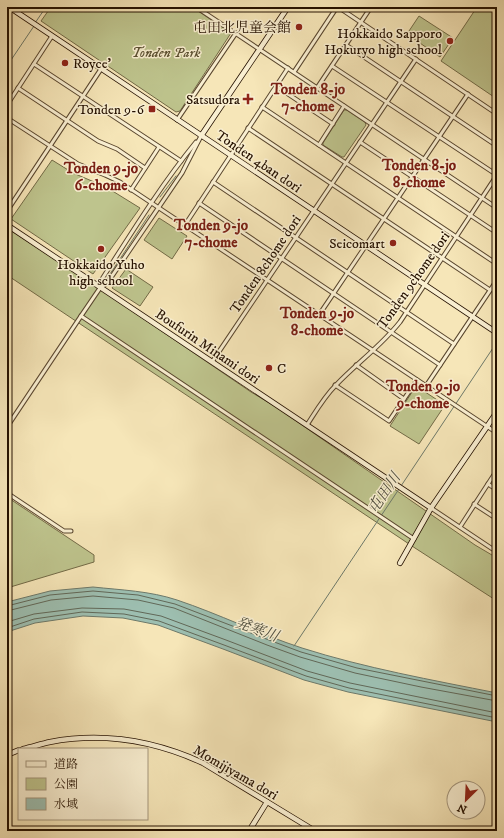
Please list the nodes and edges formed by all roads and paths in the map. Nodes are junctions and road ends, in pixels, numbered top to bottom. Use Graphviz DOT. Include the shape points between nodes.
graph roads {
  1 [pos="9,7"];
  2 [pos="196,7"];
  3 [pos="288,7"];
  4 [pos="338,7"];
  5 [pos="371,7"];
  6 [pos="361,23"];
  7 [pos="236,33"];
  8 [pos="52,36"];
  9 [pos="346,45"];
  10 [pos="259,49"];
  11 [pos="416,59"];
  12 [pos="34,64"];
  13 [pos="332,66"];
  14 [pos="288,68"];
  15 [pos="101,69"];
  16 [pos="294,72"];
  17 [pos="400,82"];
  18 [pos="276,86"];
  19 [pos="18,88"];
  20 [pos="317,88"];
  21 [pos="468,94"];
  22 [pos="84,96"];
  23 [pos="387,102"];
  24 [pos="7,105"];
  25 [pos="344,106"];
  26 [pos="262,107"];
  27 [pos="497,114"];
  28 [pos="453,116"];
  29 [pos="7,118"];
  30 [pos="67,120"];
  31 [pos="177,120"];
  32 [pos="333,124"];
  33 [pos="372,124"];
  34 [pos="248,128"];
  35 [pos="201,136"];
  36 [pos="439,137"];
  37 [pos="360,142"];
  38 [pos="319,145"];
  39 [pos="49,146"];
  40 [pos="497,146"];
  41 [pos="159,147"];
  42 [pos="230,156"];
  43 [pos="424,159"];
  44 [pos="181,161"];
  45 [pos="346,163"];
  46 [pos="145,168"];
  47 [pos="497,175"];
  48 [pos="412,177"];
  49 [pos="213,182"];
  50 [pos="332,184"];
  51 [pos="131,190"];
  52 [pos="398,198"];
  53 [pos="482,198"];
  54 [pos="151,203"];
  55 [pos="199,203"];
  56 [pos="158,208"];
  57 [pos="497,208"];
  58 [pos="7,211"];
  59 [pos="313,211"];
  60 [pos="470,216"];
  61 [pos="384,219"];
  62 [pos="7,225"];
  63 [pos="184,226"];
  64 [pos="497,233"];
  65 [pos="296,237"];
  66 [pos="456,237"];
  67 [pos="366,246"];
  68 [pos="442,258"];
  69 [pos="282,259"];
  70 [pos="497,264"];
  71 [pos="348,272"];
  72 [pos="497,280"];
  73 [pos="267,281"];
  74 [pos="424,285"];
  75 [pos="100,288"];
  76 [pos="490,290"];
  77 [pos="334,293"];
  78 [pos="407,312"];
  79 [pos="81,316"];
  80 [pos="319,316"];
  81 [pos="472,317"];
  82 [pos="392,332"];
  83 [pos="496,332"];
  84 [pos="454,344"];
  85 [pos="373,351"];
  86 [pos="212,362"];
  87 [pos="440,364"];
  88 [pos="356,365"];
  89 [pos="417,380"];
  90 [pos="335,385"];
  91 [pos="426,386"];
  92 [pos="404,399"];
  93 [pos="497,412"];
  94 [pos="307,425"];
  95 [pos="7,427"];
  96 [pos="487,427"];
  97 [pos="497,433"];
  98 [pos="497,470"];
  99 [pos="488,484"];
  100 [pos="497,490"];
  101 [pos="7,494"];
  102 [pos="474,504"];
  103 [pos="431,508"];
  104 [pos="497,519"];
  105 [pos="460,527"];
  106 [pos="72,531"];
  107 [pos="414,539"];
  108 [pos="497,552"];
  109 [pos="400,563"];
  110 [pos="28,748"];
  111 [pos="18,750"];
  112 [pos="7,755"];
  113 [pos="267,802"];
  114 [pos="249,831"];
  115 [pos="315,831"];
  1 -- 8 [label="street, Tonden 4ban dori"];
  2 -- 7 [label="street"];
  3 -- 10 [label="street"];
  4 -- 6 [label="street"];
  4 -- 16 [label="street"];
  5 -- 6 [label="street"];
  6 -- 9 [label="street"];
  6 -- 11 [label="street"];
  7 -- 10 [label="street"];
  7 -- 31 [label="street"];
  8 -- 12 [label="street"];
  8 -- 15 [label="street, Tonden 4ban dori"];
  9 -- 13 [label="street"];
  9 -- 17 [label="street"];
  10 -- 14 [label="street"];
  10 -- 35 [label="street"];
  11 -- 17 [label="street, Tonden 8chome dori"];
  11 -- 21 [label="street"];
  12 -- 19 [label="street"];
  12 -- 22 [label="street"];
  13 -- 20 [label="street"];
  13 -- 23 [label="street"];
  14 -- 16 [label="street"];
  14 -- 18 [label="street"];
  15 -- 22 [label="street"];
  15 -- 31 [label="street, Tonden 4ban dori"];
  16 -- 20 [label="street"];
  17 -- 23 [label="street, Tonden 8chome dori"];
  17 -- 28 [label="street"];
  18 -- 26 [label="street"];
  18 -- 32 [label="street"];
  19 -- 24 [label="street"];
  19 -- 30 [label="street"];
  20 -- 25 [label="street"];
  21 -- 27 [label="street"];
  21 -- 28 [label="street"];
  22 -- 30 [label="street"];
  22 -- 41 [label="street"];
  23 -- 33 [label="street, Tonden 8chome dori"];
  23 -- 36 [label="street"];
  25 -- 32 [label="street"];
  25 -- 33 [label="street"];
  26 -- 34 [label="street"];
  26 -- 38 [label="street"];
  28 -- 36 [label="street"];
  28 -- 40 [label="street"];
  29 -- 39 [label="street"];
  30 -- 39 [label="street"];
  30 -- 46 [label="street"];
  31 -- 35 [label="street, Tonden 4ban dori"];
  32 -- 38 [label="street"];
  33 -- 37 [label="street, Tonden 8chome dori"];
  33 -- 43 [label="street"];
  34 -- 42 [label="street"];
  34 -- 50 [label="street"];
  35 -- 42 [label="street, Tonden 4ban dori"];
  35 -- 44 [label="street"];
  35 -- 56 [label="street" via="182,173"];
  36 -- 43 [label="street"];
  36 -- 47 [label="street"];
  37 -- 45 [label="street, Tonden 8chome dori"];
  37 -- 48 [label="street"];
  38 -- 45 [label="street"];
  39 -- 51 [label="street" via="78,164 120,182"];
  39 -- 58 [label="street"];
  41 -- 44 [label="street"];
  41 -- 46 [label="street"];
  42 -- 49 [label="street"];
  42 -- 59 [label="street, Tonden 4ban dori"];
  43 -- 48 [label="street"];
  43 -- 53 [label="street"];
  44 -- 54 [label="street"];
  45 -- 50 [label="street, Tonden 8chome dori"];
  45 -- 52 [label="street"];
  46 -- 51 [label="street"];
  47 -- 53 [label="street, Tonden 9chome dori"];
  48 -- 52 [label="street"];
  48 -- 60 [label="street"];
  49 -- 55 [label="street"];
  49 -- 65 [label="street"];
  50 -- 59 [label="street, Tonden 8chome dori"];
  50 -- 61 [label="street"];
  51 -- 54 [label="street"];
  52 -- 61 [label="street"];
  52 -- 66 [label="street"];
  53 -- 57 [label="street"];
  53 -- 60 [label="street, Tonden 9chome dori"];
  54 -- 56 [label="street"];
  54 -- 75 [label="street" via="102,278"];
  55 -- 63 [label="street"];
  55 -- 69 [label="street"];
  56 -- 63 [label="street"];
  56 -- 75 [label="street" via="108,282"];
  59 -- 65 [label="street, Tonden 8chome dori"];
  59 -- 67 [label="street, Tonden 4ban dori"];
  60 -- 64 [label="street"];
  60 -- 66 [label="street, Tonden 9chome dori"];
  61 -- 67 [label="street"];
  61 -- 68 [label="street"];
  62 -- 75 [label="street, Boufurin Minami dori"];
  63 -- 73 [label="street"];
  65 -- 69 [label="street, Tonden 8chome dori"];
  65 -- 71 [label="street"];
  66 -- 68 [label="street, Tonden 9chome dori"];
  66 -- 70 [label="street"];
  67 -- 71 [label="street"];
  67 -- 74 [label="street, Tonden 4ban dori"];
  68 -- 74 [label="street, Tonden 9chome dori"];
  68 -- 76 [label="street"];
  69 -- 73 [label="street, Tonden 8chome dori"];
  69 -- 77 [label="street"];
  71 -- 77 [label="street"];
  71 -- 78 [label="street"];
  72 -- 76 [label="street"];
  73 -- 80 [label="street"];
  73 -- 86 [label="street, Tonden 8chome dori"];
  74 -- 78 [label="street, Tonden 9chome dori"];
  74 -- 81 [label="street, Tonden 4ban dori"];
  75 -- 79 [label="street"];
  75 -- 86 [label="street, Boufurin Minami dori"];
  76 -- 81 [label="street"];
  77 -- 80 [label="street"];
  77 -- 82 [label="street"];
  78 -- 82 [label="street, Tonden 9chome dori"];
  78 -- 84 [label="street"];
  79 -- 95 [label="street"];
  79 -- 107 [label="street"];
  80 -- 85 [label="street"];
  81 -- 83 [label="street, Tonden 4ban dori"];
  81 -- 84 [label="street"];
  82 -- 85 [label="street, Tonden 9chome dori"];
  82 -- 87 [label="street"];
  84 -- 87 [label="street"];
  85 -- 88 [label="street, Tonden 9chome dori"];
  85 -- 89 [label="street"];
  86 -- 94 [label="street, Boufurin Minami dori"];
  87 -- 91 [label="street"];
  88 -- 90 [label="street, Tonden 9chome dori"];
  88 -- 92 [label="street"];
  89 -- 91 [label="street"];
  89 -- 92 [label="street"];
  90 -- 92 [label="street" via="389,421"];
  90 -- 94 [label="street, Tonden 9chome dori"];
  91 -- 96 [label="street"];
  93 -- 96 [label="street"];
  94 -- 103 [label="street, Boufurin Minami dori"];
  96 -- 97 [label="street"];
  96 -- 103 [label="street"];
  98 -- 99 [label="street"];
  99 -- 100 [label="street"];
  99 -- 102 [label="street"];
  101 -- 106 [label="street" via="64,531"];
  102 -- 104 [label="street"];
  102 -- 105 [label="street"];
  103 -- 105 [label="street"];
  103 -- 107 [label="street"];
  105 -- 108 [label="street"];
  107 -- 109 [label="street"];
  110 -- 113 [label="street, Momijiyama dori" via="83,738 134,741 184,754 204,763"];
  111 -- 112 [label="street"];
  113 -- 114 [label="street"];
  113 -- 115 [label="street, Momijiyama dori"];
}
